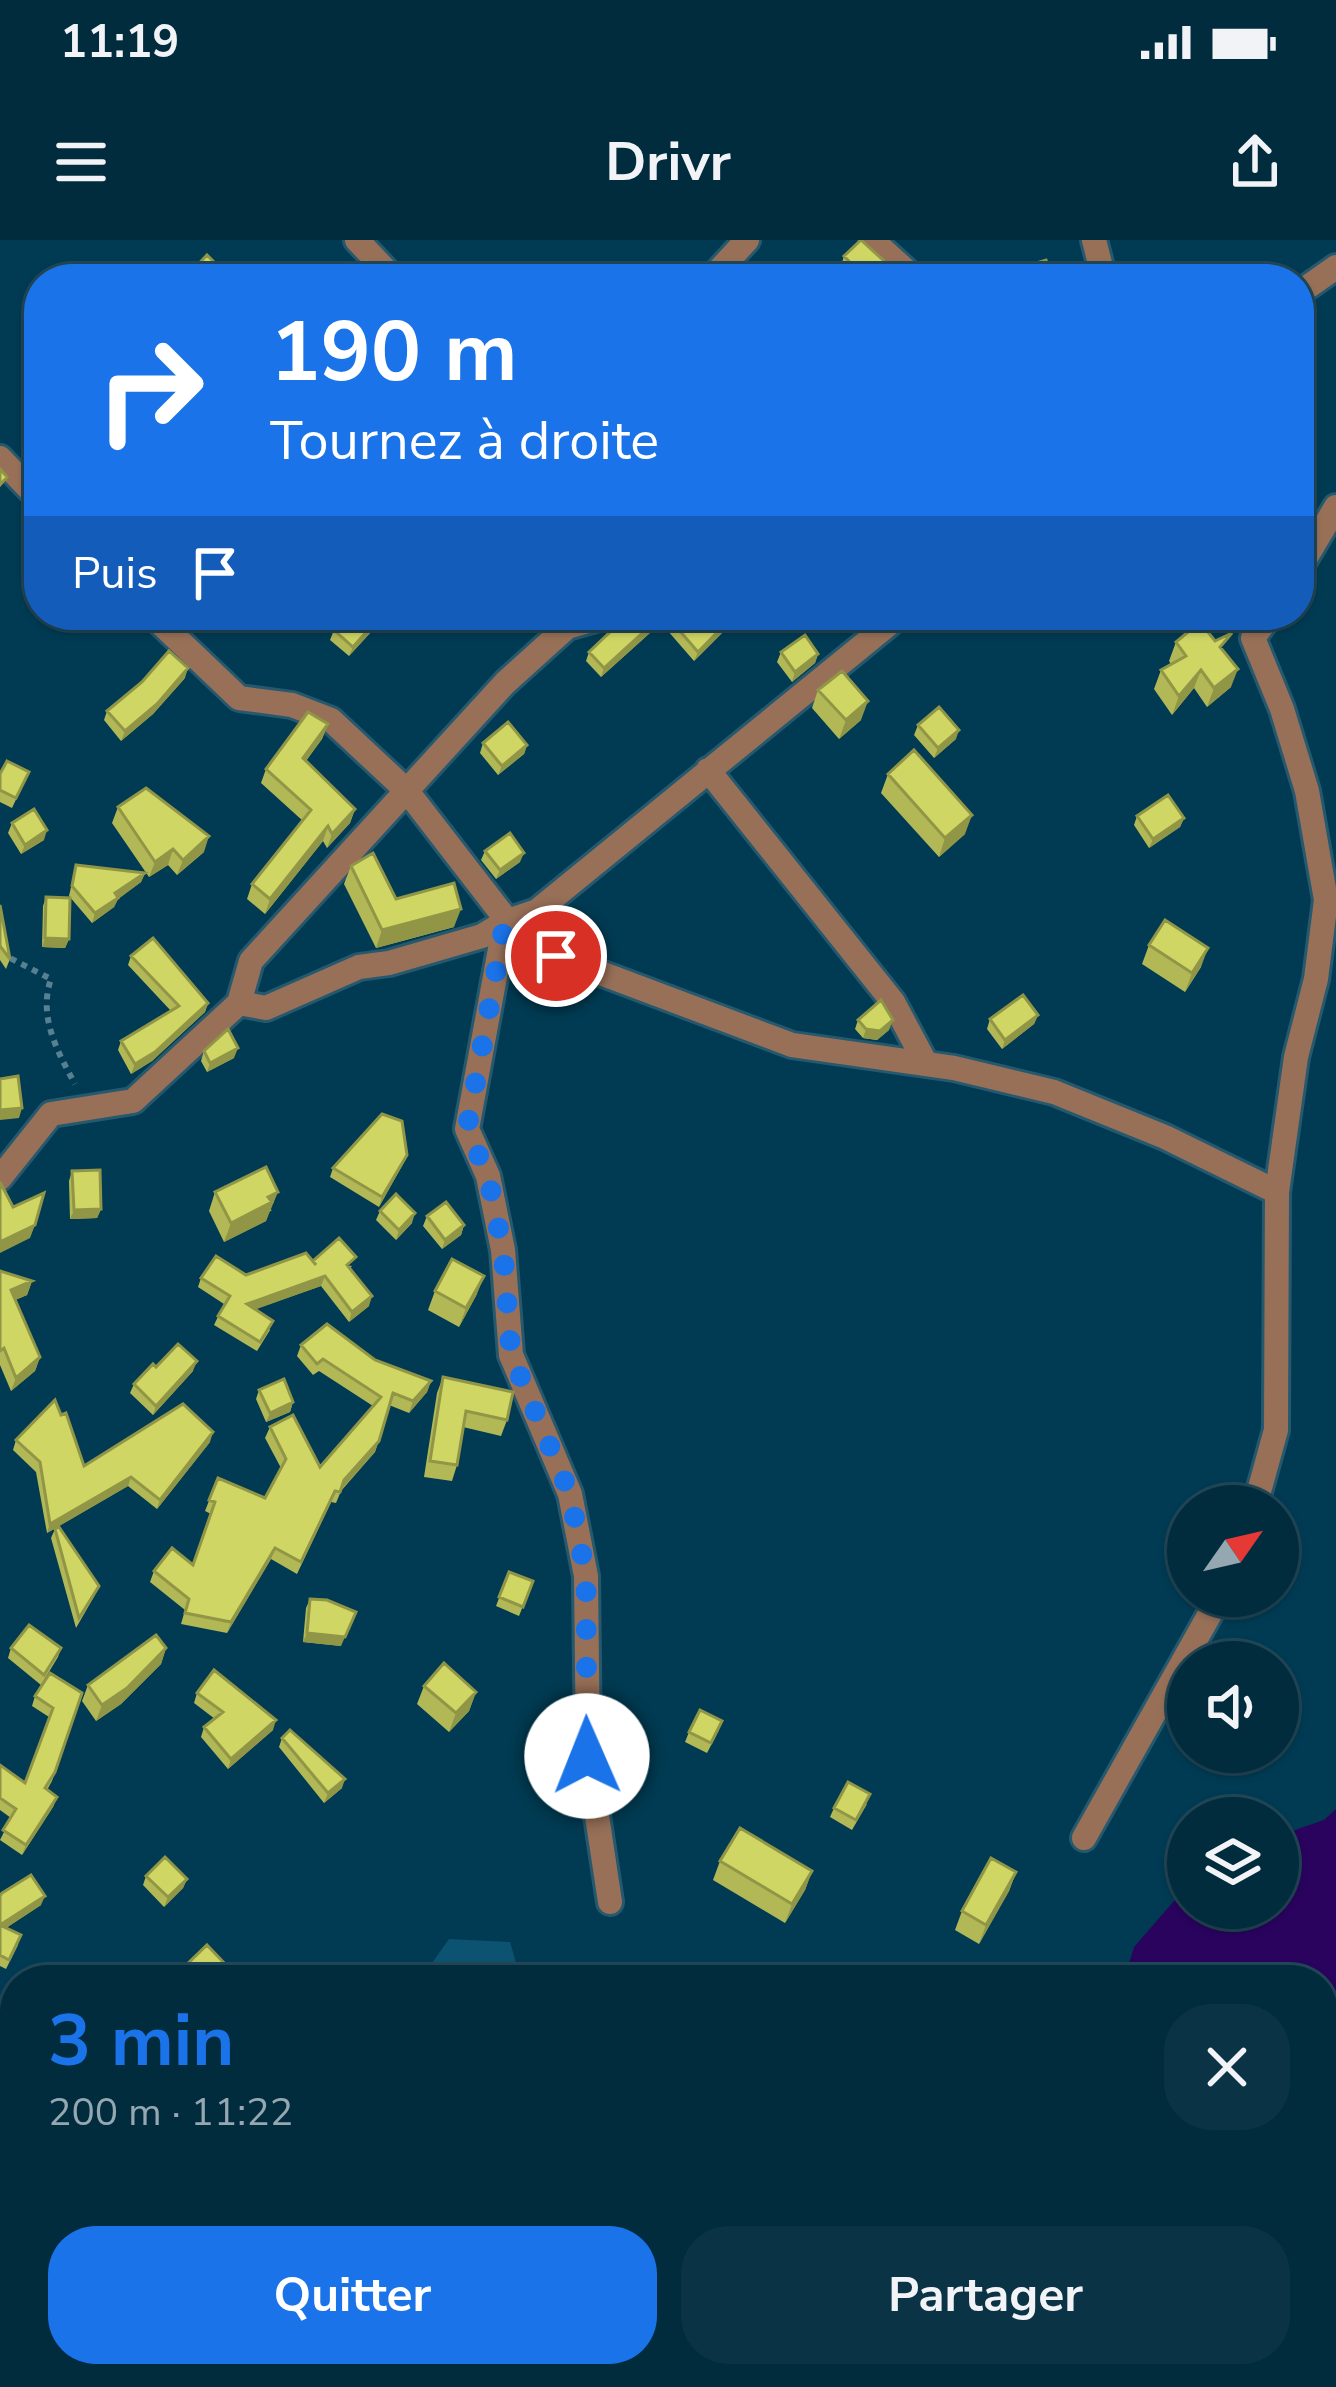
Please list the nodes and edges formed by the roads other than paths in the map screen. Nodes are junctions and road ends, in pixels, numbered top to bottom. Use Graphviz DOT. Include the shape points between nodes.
graph roads {
  1 [pos="357,240"];
  2 [pos="747,240"];
  3 [pos="872,240"];
  4 [pos="380,264"];
  5 [pos="725,264"];
  6 [pos="898,264"];
  7 [pos="0,458"];
  8 [pos="24,483"];
  9 [pos="1336,508"];
  10 [pos="1314,544"];
  11 [pos="168,630"];
  12 [pos="554,630"];
  13 [pos="881,630"];
  14 [pos="1248,630"];
  15 [pos="1259,630"];
  16 [pos="1253,638"];
  17 [pos="708,770"];
  18 [pos="406,790"];
  19 [pos="505,922"];
  20 [pos="239,1004"];
  21 [pos="926,1064"];
  22 [pos="0,1178"];
  23 [pos="1277,1192"];
  24 [pos="1261,1485"];
  25 [pos="1208,1617"];
  26 [pos="1084,1838"];
  27 [pos="610,1902"];
  1 -- 4 [label="street"];
  2 -- 5 [label="street"];
  3 -- 6 [label="street"];
  7 -- 8 [label="street"];
  9 -- 10 [label="street"];
  11 -- 18 [label="street" via="238,698 332,720"];
  12 -- 18 [label="street"];
  13 -- 17 [label="street"];
  14 -- 16 [label="street"];
  15 -- 16 [label="street"];
  16 -- 23 [label="street" via="1307,791 1326,900"];
  17 -- 19 [label="street" via="537,911"];
  17 -- 21 [label="street" via="893,1002"];
  18 -- 19 [label="street"];
  18 -- 20 [label="street" via="251,961"];
  19 -- 20 [label="street" via="482,936 359,967 266,1008"];
  19 -- 21 [label="street" via="526,945 793,1045"];
  19 -- 27 [label="street" via="467,1129 488,1176 503,1250 511,1354 570,1494 586,1576 587,1756"];
  20 -- 22 [label="street" via="133,1101 51,1114"];
  21 -- 23 [label="street" via="1054,1092"];
  23 -- 24 [label="street" via="1276,1430"];
  25 -- 26 [label="street"];
}
